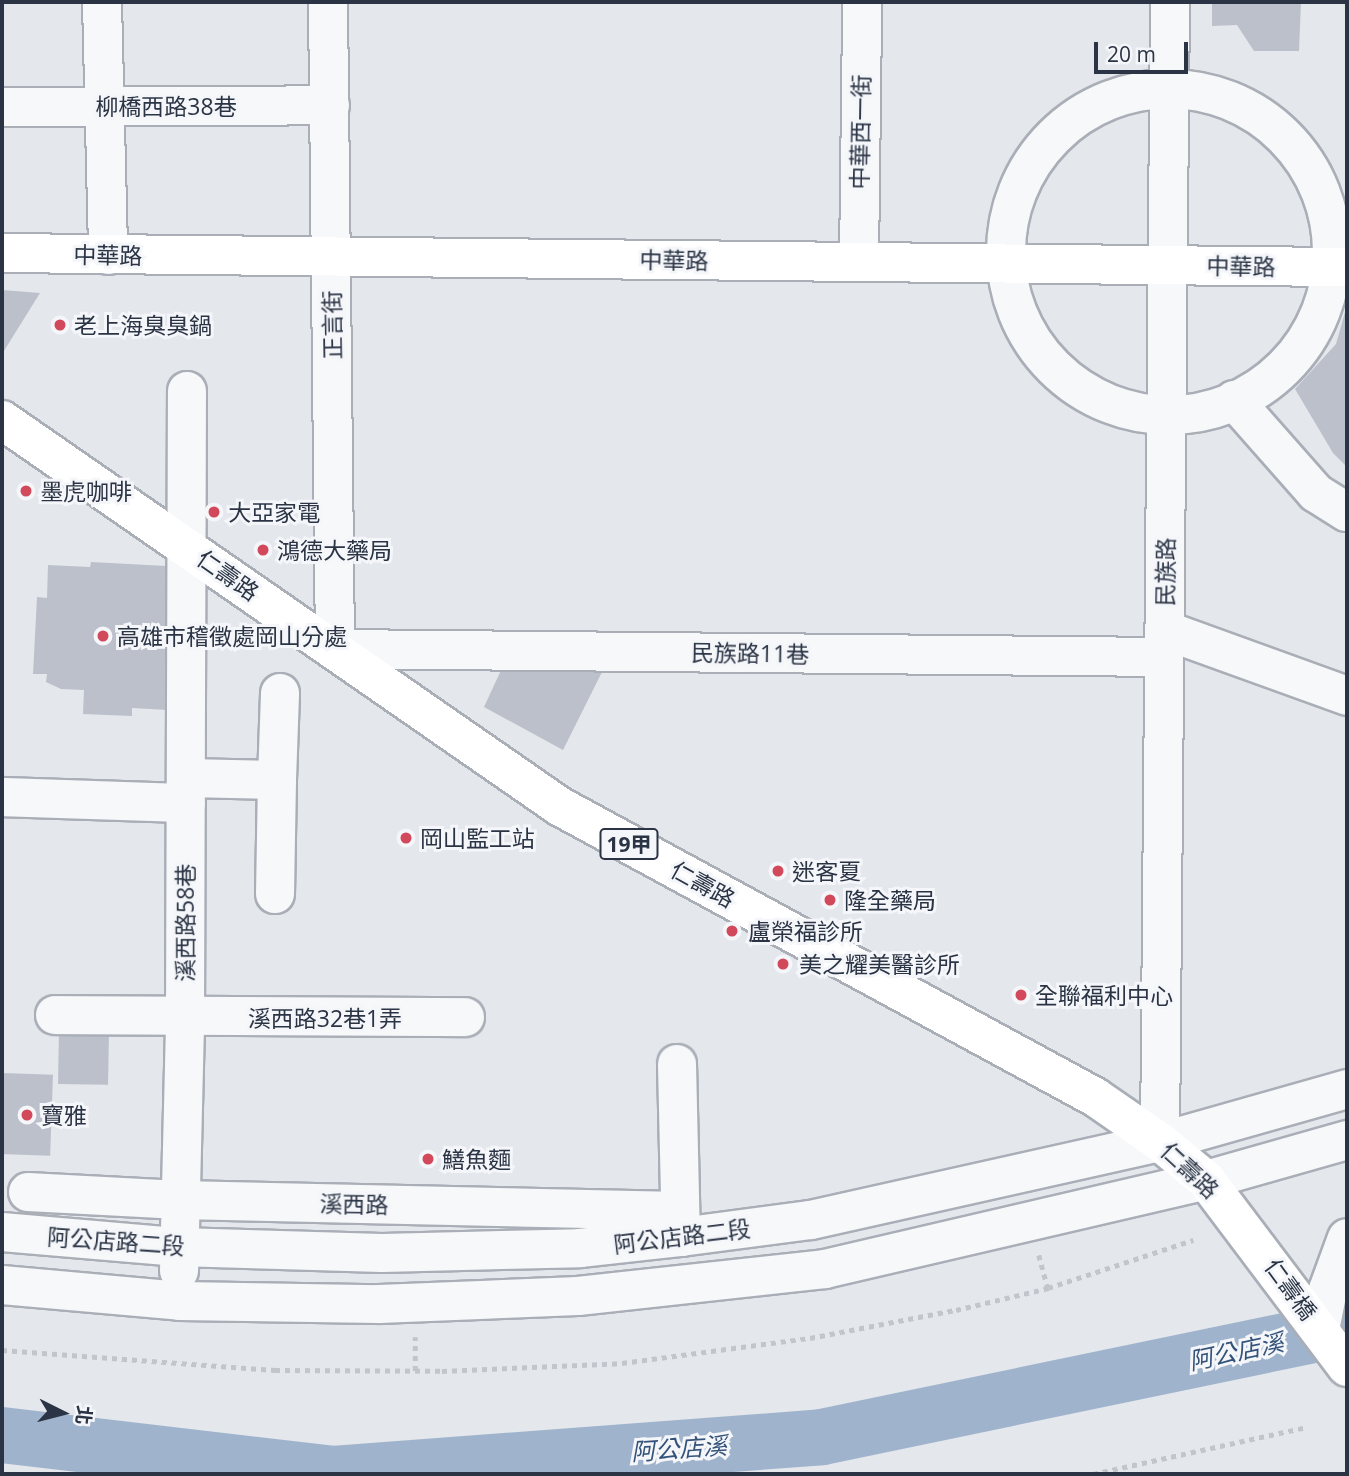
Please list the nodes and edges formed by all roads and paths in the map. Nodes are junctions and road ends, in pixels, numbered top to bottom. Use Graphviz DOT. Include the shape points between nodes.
graph roads {
  1 [pos="102,2"];
  2 [pos="328,2"];
  3 [pos="862,2"];
  4 [pos="1170,2"];
  5 [pos="1170,87"];
  6 [pos="330,105"];
  7 [pos="104,106"];
  8 [pos="2,107"];
  9 [pos="2,253"];
  10 [pos="107,255"];
  11 [pos="331,257"];
  12 [pos="859,262"];
  13 [pos="1005,264"];
  14 [pos="1168,265"];
  15 [pos="1340,267"];
  16 [pos="187,391"];
  17 [pos="1234,400"];
  18 [pos="1167,416"];
  19 [pos="2,420"];
  20 [pos="1347,512"];
  21 [pos="186,545"];
  22 [pos="1164,643"];
  23 [pos="335,649"];
  24 [pos="280,693"];
  25 [pos="1347,696"];
  26 [pos="277,780"];
  27 [pos="186,791"];
  28 [pos="2,797"];
  29 [pos="275,894"];
  30 [pos="55,1015"];
  31 [pos="464,1017"];
  32 [pos="185,1019"];
  33 [pos="677,1064"];
  34 [pos="1347,1089"];
  35 [pos="1347,1140"];
  36 [pos="1160,1142"];
  37 [pos="1206,1180"];
  38 [pos="28,1192"];
  39 [pos="180,1200"];
  40 [pos="681,1224"];
  41 [pos="2,1232"];
  42 [pos="1347,1238"];
  43 [pos="1193,1240"];
  44 [pos="178,1247"];
  45 [pos="1261,1248"];
  46 [pos="2,1285"];
  47 [pos="682,1285"];
  48 [pos="180,1301"];
  49 [pos="1320,1330"];
  50 [pos="2,1349"];
  51 [pos="1347,1367"];
  52 [pos="1303,1427"];
  53 [pos="1093,1474"];
  1 -- 7 [label="street"];
  2 -- 6 [label="street, 正言街"];
  3 -- 12 [label="street, 中華西一街"];
  4 -- 5 [label="street, 民族路"];
  5 -- 13 [label="street" via="1120,95 1074,118 1037,154 1013,200"];
  5 -- 14 [label="street, 民族路"];
  5 -- 15 [label="street" via="1221,96 1255,114 1303,157 1325,204"];
  6 -- 7 [label="street, 柳橋西路38巷"];
  6 -- 11 [label="street, 正言街"];
  7 -- 8 [label="street, 柳橋西路38巷"];
  7 -- 10 [label="street"];
  9 -- 10 [label="main road, 中華路"];
  10 -- 11 [label="main road, 中華路"];
  11 -- 12 [label="main road, 中華路"];
  11 -- 23 [label="street, 正言街"];
  12 -- 13 [label="main road, 中華路"];
  13 -- 14 [label="main road, 中華路"];
  13 -- 18 [label="street" via="1012,301 1035,347 1071,384 1116,408"];
  14 -- 15 [label="main road, 中華路"];
  14 -- 18 [label="street, 民族路"];
  15 -- 17 [label="street" via="1300,351 1263,386"];
  16 -- 21 [label="street, 溪西路58巷"];
  17 -- 18 [label="street" via="1217,409"];
  17 -- 20 [label="street" via="1316,493"];
  18 -- 22 [label="street, 民族路"];
  19 -- 21 [label="main road, 仁壽路 / 19甲"];
  21 -- 23 [label="main road, 仁壽路 / 19甲"];
  21 -- 27 [label="street, 溪西路58巷"];
  22 -- 23 [label="street, 民族路11巷"];
  22 -- 25 [label="street, 民族路11巷"];
  22 -- 36 [label="street, 民族路"];
  23 -- 36 [label="main road, 仁壽路 / 19甲" via="559,806 1095,1097"];
  24 -- 26 [label="street"];
  26 -- 27 [label="street"];
  26 -- 29 [label="street"];
  27 -- 28 [label="street"];
  27 -- 32 [label="street, 溪西路58巷"];
  30 -- 32 [label="street, 溪西路32巷1弄"];
  31 -- 32 [label="street, 溪西路32巷1弄"];
  32 -- 39 [label="street, 溪西路58巷"];
  33 -- 40 [label="street"];
  34 -- 36 [label="street, 阿公店路二段"];
  35 -- 37 [label="street, 阿公店路二段"];
  36 -- 37 [label="main road, 仁壽路 / 19甲"];
  36 -- 40 [label="street, 阿公店路二段" via="811,1220"];
  37 -- 45 [label="main road, 仁壽路 / 19甲"];
  37 -- 47 [label="street, 阿公店路二段" via="825,1269"];
  38 -- 39 [label="street, 溪西路"];
  39 -- 40 [label="street, 溪西路"];
  39 -- 44 [label="street, 溪西路58巷"];
  40 -- 44 [label="street, 阿公店路二段" via="580,1248 382,1253"];
  40 -- 47 [label="street"];
  41 -- 44 [label="street, 阿公店路二段"];
  42 -- 49 [label="street, 仁壽橋" via="1328,1290"];
  43 -- 50 [label="path" via="1048,1288 956,1310 810,1338 622,1363 442,1371 275,1370"];
  44 -- 48 [label="street, 溪西路58巷"];
  45 -- 49 [label="main road, 仁壽橋 / 19甲"];
  46 -- 48 [label="street, 阿公店路二段"];
  47 -- 48 [label="street, 阿公店路二段" via="578,1296 379,1304"];
  49 -- 51 [label="main road, 仁壽橋 / 19甲"];
  52 -- 53 [label="path"];
}
